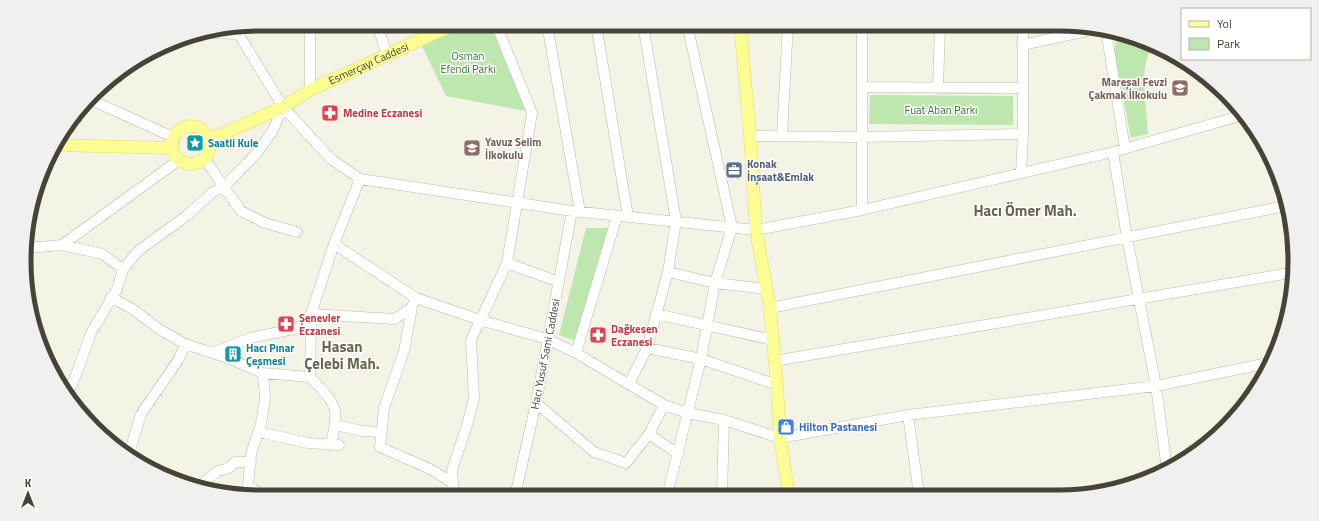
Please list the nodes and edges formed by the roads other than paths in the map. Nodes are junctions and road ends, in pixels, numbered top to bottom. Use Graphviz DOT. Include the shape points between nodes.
graph roads {
  1 [pos="310,31"];
  2 [pos="379,31"];
  3 [pos="440,31"];
  4 [pos="499,31"];
  5 [pos="548,31"];
  6 [pos="597,31"];
  7 [pos="644,31"];
  8 [pos="689,31"];
  9 [pos="741,31"];
  10 [pos="788,31"];
  11 [pos="862,31"];
  12 [pos="940,31"];
  13 [pos="1023,31"];
  14 [pos="237,32"];
  15 [pos="1082,32"];
  16 [pos="1107,36"];
  17 [pos="1022,45"];
  18 [pos="387,55"];
  19 [pos="862,87"];
  20 [pos="938,88"];
  21 [pos="1022,88"];
  22 [pos="310,90"];
  23 [pos="95,102"];
  24 [pos="283,107"];
  25 [pos="1237,117"];
  26 [pos="1023,134"];
  27 [pos="782,135"];
  28 [pos="750,136"];
  29 [pos="862,137"];
  30 [pos="209,140"];
  31 [pos="172,142"];
  32 [pos="63,145"];
  33 [pos="1125,149"];
  34 [pos="1113,152"];
  35 [pos="204,158"];
  36 [pos="179,160"];
  37 [pos="1021,173"];
  38 [pos="360,179"];
  39 [pos="224,187"];
  40 [pos="517,202"];
  41 [pos="1282,207"];
  42 [pos="862,210"];
  43 [pos="576,211"];
  44 [pos="617,216"];
  45 [pos="628,217"];
  46 [pos="676,221"];
  47 [pos="732,227"];
  48 [pos="756,230"];
  49 [pos="296,232"];
  50 [pos="1127,238"];
  51 [pos="334,244"];
  52 [pos="62,245"];
  53 [pos="31,248"];
  54 [pos="507,263"];
  55 [pos="123,269"];
  56 [pos="668,272"];
  57 [pos="1288,274"];
  58 [pos="559,282"];
  59 [pos="714,283"];
  60 [pos="766,289"];
  61 [pos="111,297"];
  62 [pos="1139,300"];
  63 [pos="414,303"];
  64 [pos="770,308"];
  65 [pos="311,314"];
  66 [pos="656,314"];
  67 [pos="480,320"];
  68 [pos="707,326"];
  69 [pos="547,340"];
  70 [pos="773,340"];
  71 [pos="185,344"];
  72 [pos="648,348"];
  73 [pos="576,353"];
  74 [pos="212,354"];
  75 [pos="701,359"];
  76 [pos="774,361"];
  77 [pos="1263,364"];
  78 [pos="263,373"];
  79 [pos="310,377"];
  80 [pos="629,384"];
  81 [pos="777,385"];
  82 [pos="1156,386"];
  83 [pos="70,388"];
  84 [pos="536,403"];
  85 [pos="664,405"];
  86 [pos="688,413"];
  87 [pos="908,415"];
  88 [pos="724,420"];
  89 [pos="335,425"];
  90 [pos="259,432"];
  91 [pos="382,432"];
  92 [pos="649,434"];
  93 [pos="780,438"];
  94 [pos="130,449"];
  95 [pos="678,454"];
  96 [pos="251,462"];
  97 [pos="1166,463"];
  98 [pos="203,483"];
  99 [pos="453,483"];
  100 [pos="255,490"];
  101 [pos="454,490"];
  102 [pos="516,490"];
  103 [pos="669,490"];
  104 [pos="722,490"];
  105 [pos="788,490"];
  106 [pos="918,490"];
  1 -- 22 [label="street"];
  2 -- 18 [label="street"];
  3 -- 18 [label="main road, Esmerçayı Caddesi"];
  4 -- 40 [label="street" via="532,113"];
  5 -- 43 [label="street"];
  6 -- 45 [label="street"];
  7 -- 46 [label="street"];
  8 -- 47 [label="street"];
  9 -- 28 [label="main road"];
  10 -- 27 [label="street"];
  11 -- 19 [label="street"];
  12 -- 20 [label="street"];
  13 -- 17 [label="street"];
  14 -- 24 [label="street"];
  15 -- 17 [label="street"];
  16 -- 33 [label="street"];
  17 -- 21 [label="street"];
  18 -- 22 [label="main road, Esmerçayı Caddesi"];
  19 -- 20 [label="street"];
  19 -- 29 [label="street"];
  20 -- 21 [label="street"];
  21 -- 26 [label="street"];
  22 -- 24 [label="main road, Esmerçayı Caddesi"];
  23 -- 31 [label="street"];
  24 -- 30 [label="main road, Esmerçayı Caddesi"];
  24 -- 38 [label="street" via="330,159"];
  24 -- 39 [label="street" via="272,132 256,154"];
  25 -- 33 [label="street"];
  26 -- 29 [label="street"];
  26 -- 37 [label="street"];
  27 -- 28 [label="street"];
  27 -- 29 [label="street"];
  28 -- 48 [label="main road"];
  29 -- 42 [label="street"];
  30 -- 31 [label="main road" via="202,129 190,125 179,129"];
  30 -- 35 [label="main road" via="210,146"];
  31 -- 32 [label="main road"];
  31 -- 36 [label="main road" via="175,156"];
  33 -- 34 [label="street"];
  34 -- 37 [label="street"];
  34 -- 50 [label="street"];
  35 -- 36 [label="main road" via="192,164"];
  35 -- 39 [label="street"];
  36 -- 52 [label="street"];
  37 -- 42 [label="street"];
  38 -- 40 [label="street"];
  38 -- 51 [label="street"];
  39 -- 49 [label="street" via="241,211 265,223"];
  39 -- 55 [label="street" via="213,192 185,217 138,251"];
  40 -- 43 [label="street"];
  40 -- 54 [label="street"];
  41 -- 50 [label="street"];
  42 -- 48 [label="street"];
  43 -- 44 [label="street"];
  43 -- 58 [label="street, Hacı Yusuf Sami Caddesi"];
  44 -- 45 [label="street"];
  44 -- 73 [label="street"];
  45 -- 46 [label="street"];
  46 -- 47 [label="street"];
  46 -- 56 [label="street"];
  47 -- 48 [label="street"];
  47 -- 59 [label="street"];
  48 -- 60 [label="main road"];
  50 -- 62 [label="street"];
  50 -- 64 [label="street"];
  51 -- 63 [label="street"];
  51 -- 65 [label="street"];
  52 -- 53 [label="street"];
  52 -- 55 [label="street" via="102,254"];
  54 -- 58 [label="street"];
  54 -- 67 [label="street"];
  55 -- 61 [label="street" via="117,289"];
  56 -- 59 [label="street"];
  56 -- 66 [label="street"];
  57 -- 62 [label="street"];
  58 -- 69 [label="street, Hacı Yusuf Sami Caddesi"];
  59 -- 60 [label="street"];
  59 -- 68 [label="street"];
  60 -- 64 [label="main road"];
  61 -- 71 [label="street"];
  61 -- 83 [label="street" via="91,333"];
  62 -- 76 [label="street"];
  62 -- 82 [label="street"];
  63 -- 65 [label="street" via="395,319"];
  63 -- 67 [label="street"];
  63 -- 91 [label="street" via="404,351 384,408"];
  64 -- 70 [label="main road"];
  65 -- 74 [label="street" via="299,328 250,338"];
  65 -- 79 [label="street"];
  66 -- 68 [label="street"];
  66 -- 72 [label="street"];
  67 -- 69 [label="street"];
  67 -- 99 [label="street" via="471,340 474,398 452,470"];
  68 -- 70 [label="street"];
  68 -- 75 [label="street"];
  69 -- 73 [label="street"];
  69 -- 84 [label="street, Hacı Yusuf Sami Caddesi"];
  70 -- 76 [label="main road"];
  71 -- 74 [label="street"];
  71 -- 94 [label="street" via="179,359 141,414"];
  72 -- 75 [label="street"];
  72 -- 80 [label="street"];
  73 -- 80 [label="street"];
  74 -- 78 [label="street"];
  75 -- 81 [label="street"];
  75 -- 86 [label="street"];
  76 -- 81 [label="main road"];
  77 -- 82 [label="street"];
  78 -- 79 [label="street"];
  78 -- 90 [label="street" via="265,399"];
  79 -- 89 [label="street" via="333,402"];
  80 -- 85 [label="street"];
  81 -- 93 [label="main road"];
  82 -- 87 [label="street"];
  82 -- 97 [label="street"];
  84 -- 92 [label="street" via="594,452 626,463"];
  84 -- 102 [label="street, Hacı Yusuf Sami Caddesi"];
  85 -- 86 [label="street"];
  85 -- 92 [label="street"];
  86 -- 88 [label="street"];
  86 -- 95 [label="street"];
  87 -- 93 [label="street"];
  87 -- 106 [label="street"];
  88 -- 93 [label="street"];
  88 -- 104 [label="street"];
  89 -- 90 [label="street" via="335,445 308,443"];
  89 -- 91 [label="street"];
  90 -- 96 [label="street"];
  91 -- 99 [label="street" via="380,447 430,469"];
  92 -- 95 [label="street"];
  93 -- 105 [label="main road"];
  95 -- 103 [label="street"];
  96 -- 98 [label="street" via="235,462"];
  96 -- 100 [label="street" via="248,485"];
  99 -- 101 [label="street"];
}
